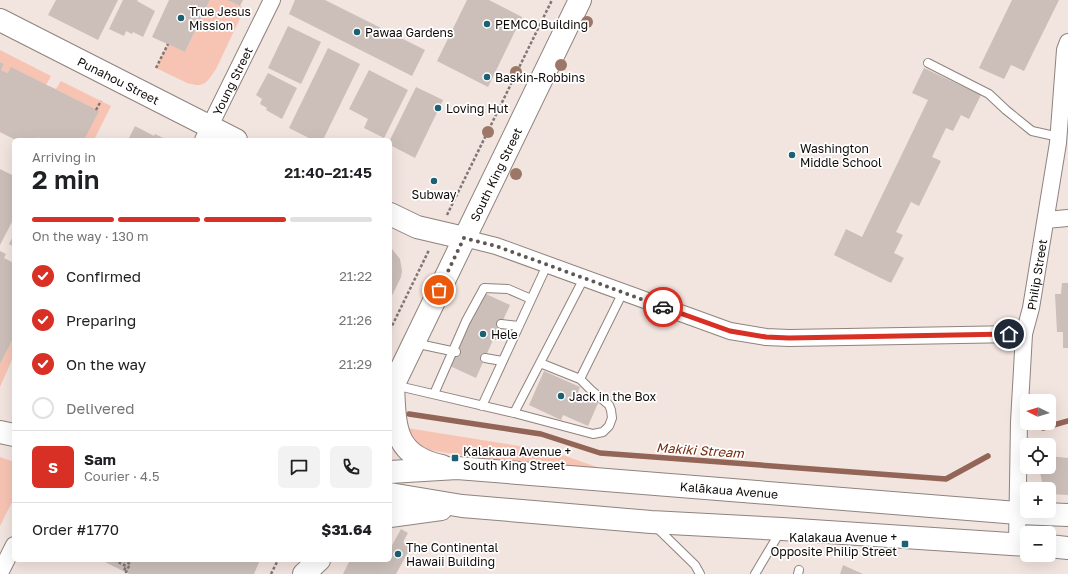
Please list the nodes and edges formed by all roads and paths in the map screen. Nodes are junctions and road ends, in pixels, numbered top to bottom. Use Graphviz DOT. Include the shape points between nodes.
graph roads {
  1 [pos="272,0"];
  2 [pos="552,0"];
  3 [pos="580,0"];
  4 [pos="0,20"];
  5 [pos="1068,42"];
  6 [pos="168,44"];
  7 [pos="928,63"];
  8 [pos="156,68"];
  9 [pos="101,101"];
  10 [pos="96,110"];
  11 [pos="206,133"];
  12 [pos="1059,137"];
  13 [pos="227,138"];
  14 [pos="453,201"];
  15 [pos="392,215"];
  16 [pos="1068,218"];
  17 [pos="1046,220"];
  18 [pos="464,238"];
  19 [pos="425,258"];
  20 [pos="547,265"];
  21 [pos="584,278"];
  22 [pos="623,292"];
  23 [pos="531,299"];
  24 [pos="501,324"];
  25 [pos="392,326"];
  26 [pos="519,326"];
  27 [pos="1024,334"];
  28 [pos="414,343"];
  29 [pos="454,352"];
  30 [pos="485,358"];
  31 [pos="502,361"];
  32 [pos="540,363"];
  33 [pos="580,380"];
  34 [pos="392,388"];
  35 [pos="434,394"];
  36 [pos="482,406"];
  37 [pos="514,413"];
  38 [pos="0,432"];
  39 [pos="12,435"];
  40 [pos="456,468"];
  41 [pos="392,472"];
  42 [pos="392,494"];
  43 [pos="462,506"];
  44 [pos="1018,512"];
  45 [pos="1068,515"];
  46 [pos="392,516"];
  47 [pos="651,522"];
  48 [pos="1020,528"];
  49 [pos="782,529"];
  50 [pos="1020,545"];
  51 [pos="1056,547"];
  52 [pos="1068,548"];
  53 [pos="12,549"];
  54 [pos="118,562"];
  55 [pos="126,562"];
  56 [pos="277,562"];
  57 [pos="307,562"];
  58 [pos="317,562"];
  59 [pos="0,573"];
  60 [pos="272,574"];
  61 [pos="303,574"];
  62 [pos="700,574"];
  63 [pos="755,574"];
  1 -- 11 [label="street, Young Street"];
  2 -- 14 [label="path"];
  3 -- 18 [label="main road, South King Street"];
  4 -- 11 [label="main road, Punahou Street"];
  5 -- 12 [label="street, Philip Street" via="1065,50"];
  6 -- 8 [label="path"];
  7 -- 12 [label="lane" via="989,94 1032,131"];
  9 -- 10 [label="path"];
  11 -- 13 [label="main road, Punahou Street"];
  12 -- 17 [label="street, Philip Street"];
  15 -- 18 [label="main road" via="417,227"];
  16 -- 17 [label="street"];
  17 -- 27 [label="street, Philip Street"];
  18 -- 20 [label="street" via="496,246"];
  18 -- 28 [label="main road, South King Street"];
  19 -- 25 [label="path"];
  20 -- 21 [label="street"];
  20 -- 23 [label="lane"];
  21 -- 22 [label="street"];
  21 -- 32 [label="lane"];
  22 -- 27 [label="street" via="730,331 766,337"];
  22 -- 33 [label="lane"];
  23 -- 26 [label="lane"];
  23 -- 29 [label="lane" via="508,289 484,288"];
  24 -- 26 [label="lane"];
  26 -- 31 [label="lane"];
  27 -- 44 [label="street, Philip Street" via="1019,422"];
  28 -- 29 [label="lane"];
  28 -- 34 [label="main road, South King Street"];
  29 -- 35 [label="lane"];
  30 -- 31 [label="lane"];
  31 -- 36 [label="lane"];
  32 -- 33 [label="lane"];
  32 -- 37 [label="lane"];
  33 -- 37 [label="lane" via="609,405 612,418 603,432 593,434"];
  34 -- 35 [label="lane"];
  34 -- 40 [label="main road" via="397,429 406,448 426,462"];
  35 -- 36 [label="lane"];
  36 -- 37 [label="lane"];
  38 -- 39 [label="main road"];
  40 -- 41 [label="main road, Kalākaua Avenue"];
  40 -- 44 [label="main road, Kalākaua Avenue"];
  42 -- 43 [label="main road"];
  43 -- 46 [label="main road"];
  43 -- 47 [label="main road"];
  44 -- 45 [label="main road, Kalākaua Avenue"];
  44 -- 48 [label="street, Philip Street"];
  47 -- 49 [label="main road"];
  47 -- 62 [label="lane" via="695,565"];
  49 -- 50 [label="main road"];
  49 -- 63 [label="lane"];
  51 -- 52 [label="main road"];
  53 -- 59 [label="street"];
  54 -- 55 [label="path" via="126,566 126,572 130,564"];
  56 -- 60 [label="path"];
  57 -- 61 [label="main road"];
  58 -- 61 [label="main road"];
}
